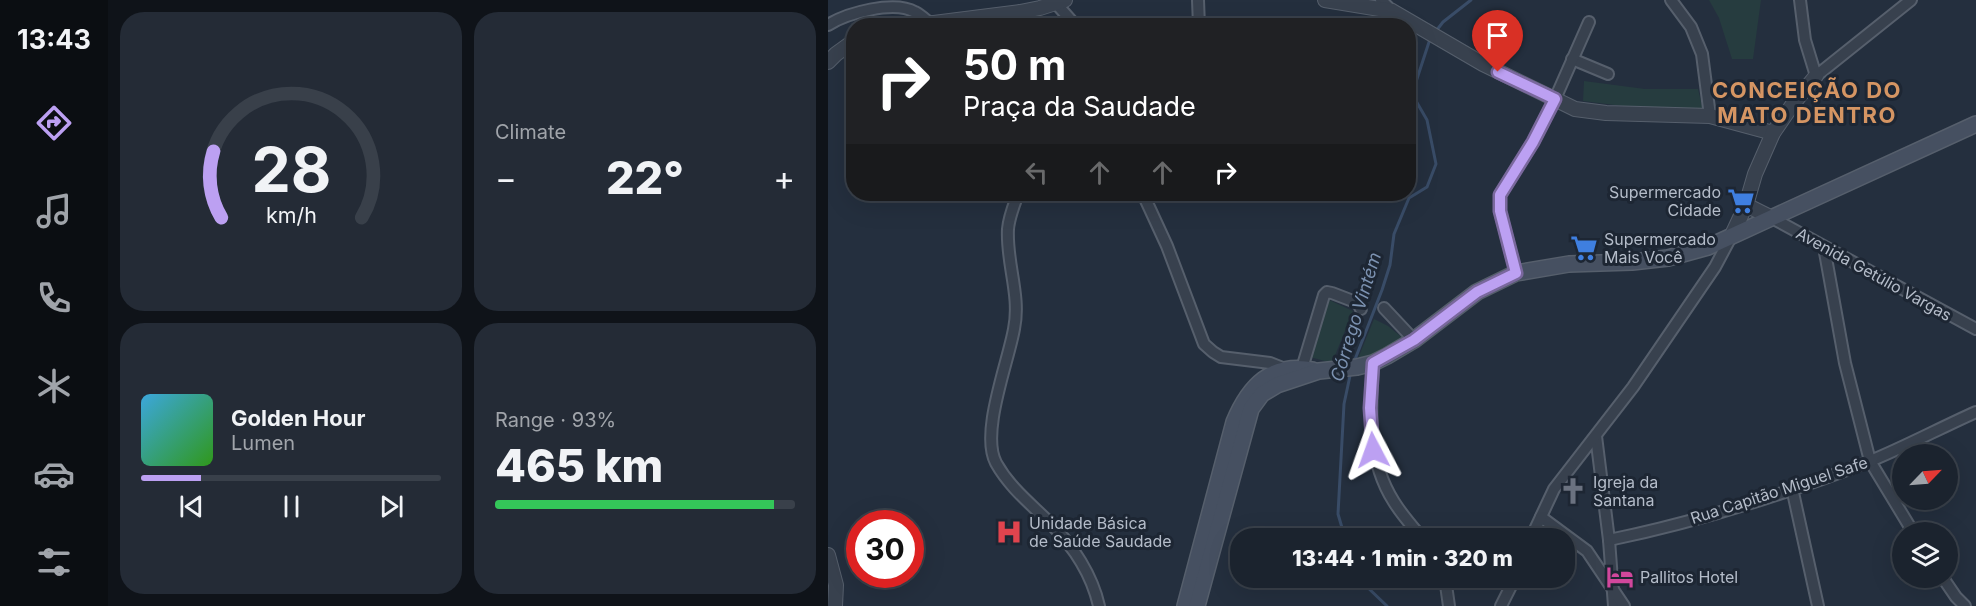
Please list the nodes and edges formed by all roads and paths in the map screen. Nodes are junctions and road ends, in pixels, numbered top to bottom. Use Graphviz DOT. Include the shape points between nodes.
graph roads {
  1 [pos="1198,0"];
  2 [pos="1325,0"];
  3 [pos="1381,0"];
  4 [pos="1671,0"];
  5 [pos="1800,0"];
  6 [pos="1911,0"];
  7 [pos="1058,1"];
  8 [pos="1392,10"];
  9 [pos="922,18"];
  10 [pos="985,18"];
  11 [pos="1070,18"];
  12 [pos="1199,18"];
  13 [pos="1405,18"];
  14 [pos="1589,22"];
  15 [pos="1416,24"];
  16 [pos="828,26"];
  17 [pos="846,47"];
  18 [pos="1572,59"];
  19 [pos="828,62"];
  20 [pos="1608,74"];
  21 [pos="1816,76"];
  22 [pos="1555,99"];
  23 [pos="1710,116"];
  24 [pos="1976,124"];
  25 [pos="1773,133"];
  26 [pos="1016,201"];
  27 [pos="1146,201"];
  28 [pos="1746,205"];
  29 [pos="1772,218"];
  30 [pos="1732,235"];
  31 [pos="1824,247"];
  32 [pos="1516,273"];
  33 [pos="1384,308"];
  34 [pos="1361,309"];
  35 [pos="1976,329"];
  36 [pos="1414,340"];
  37 [pos="1373,363"];
  38 [pos="1285,369"];
  39 [pos="1301,373"];
  40 [pos="1976,412"];
  41 [pos="1596,436"];
  42 [pos="1870,461"];
  43 [pos="1792,488"];
  44 [pos="1541,517"];
  45 [pos="1907,522"];
  46 [pos="1414,528"];
  47 [pos="1536,528"];
  48 [pos="1610,540"];
  49 [pos="828,555"];
  50 [pos="1447,588"];
  51 [pos="1510,588"];
  52 [pos="1950,588"];
  53 [pos="1612,589"];
  54 [pos="834,606"];
  55 [pos="1099,606"];
  56 [pos="1185,606"];
  57 [pos="1197,606"];
  58 [pos="1449,606"];
  59 [pos="1501,606"];
  60 [pos="1614,606"];
  61 [pos="1624,606"];
  62 [pos="1818,606"];
  63 [pos="1965,606"];
  1 -- 12 [label="street"];
  2 -- 8 [label="street"];
  3 -- 8 [label="street"];
  4 -- 23 [label="street" via="1691,27 1702,54"];
  5 -- 21 [label="street" via="1805,40"];
  6 -- 21 [label="street"];
  7 -- 10 [label="street"];
  7 -- 11 [label="street"];
  8 -- 13 [label="street"];
  9 -- 16 [label="street" via="899,7 865,11"];
  14 -- 18 [label="street"];
  15 -- 22 [label="street" via="1498,72"];
  17 -- 19 [label="street"];
  18 -- 20 [label="street"];
  18 -- 22 [label="street"];
  21 -- 25 [label="street"];
  22 -- 23 [label="street" via="1575,109 1606,113"];
  22 -- 32 [label="street" via="1500,195 1500,211"];
  23 -- 25 [label="street"];
  24 -- 29 [label="main road"];
  25 -- 28 [label="street"];
  26 -- 55 [label="street" via="1008,228 1017,304 1015,326 993,414 991,446 995,462 1018,494 1070,546"];
  27 -- 38 [label="street" via="1204,344 1221,357 1270,363"];
  28 -- 29 [label="street"];
  28 -- 30 [label="street"];
  29 -- 30 [label="main road"];
  29 -- 31 [label="street, Avenida Getúlio Vargas"];
  30 -- 32 [label="main road" via="1708,247 1668,258 1569,264"];
  30 -- 41 [label="street" via="1715,267"];
  31 -- 35 [label="street, Avenida Getúlio Vargas"];
  31 -- 42 [label="street" via="1845,363"];
  32 -- 36 [label="main road" via="1477,292"];
  33 -- 36 [label="street"];
  34 -- 39 [label="street" via="1358,303 1332,293 1324,295"];
  36 -- 37 [label="main road"];
  37 -- 39 [label="main road"];
  37 -- 46 [label="street" via="1373,450 1393,502"];
  38 -- 39 [label="main road"];
  38 -- 56 [label="main road" via="1253,387 1241,405"];
  39 -- 57 [label="main road" via="1262,394 1251,409"];
  40 -- 42 [label="street, Rua Capitão Miguel Safe"];
  41 -- 44 [label="street" via="1554,489"];
  41 -- 48 [label="street"];
  42 -- 43 [label="street, Rua Capitão Miguel Safe"];
  42 -- 45 [label="street"];
  43 -- 48 [label="street, Rua Capitão Miguel Safe"];
  43 -- 62 [label="street"];
  44 -- 47 [label="street"];
  44 -- 53 [label="street" via="1587,551"];
  48 -- 53 [label="street"];
  49 -- 54 [label="street" via="836,585"];
  50 -- 58 [label="street"];
  51 -- 59 [label="street"];
  52 -- 63 [label="street"];
  53 -- 60 [label="street"];
  53 -- 61 [label="street"];
}
